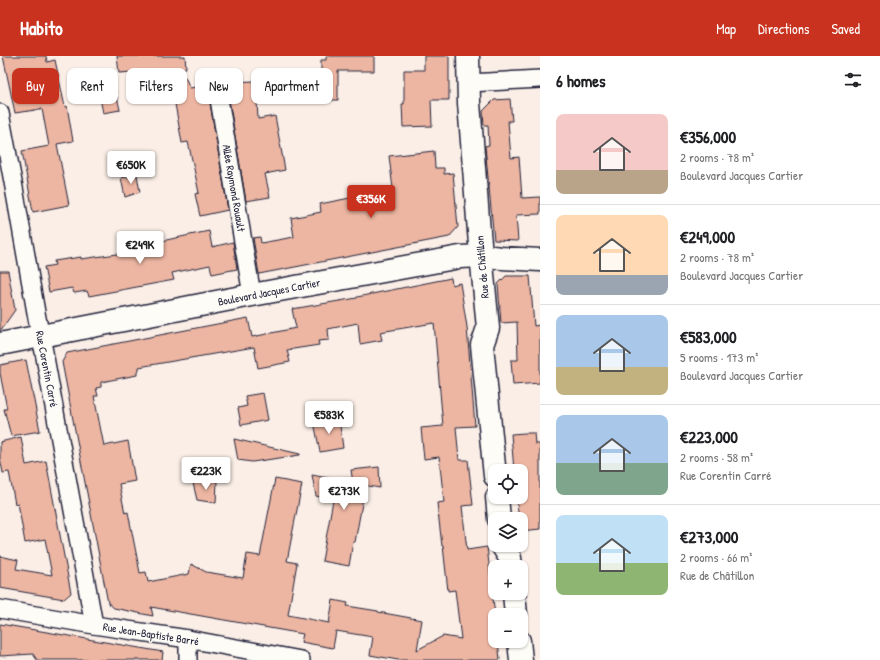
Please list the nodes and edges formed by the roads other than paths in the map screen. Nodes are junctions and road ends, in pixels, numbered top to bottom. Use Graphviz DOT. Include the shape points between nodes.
graph roads {
  1 [pos="468,56"];
  2 [pos="540,79"];
  3 [pos="469,83"];
  4 [pos="220,104"];
  5 [pos="0,113"];
  6 [pos="482,256"];
  7 [pos="540,260"];
  8 [pos="252,295"];
  9 [pos="40,336"];
  10 [pos="0,344"];
  11 [pos="494,464"];
  12 [pos="0,609"];
  13 [pos="94,625"];
  14 [pos="188,639"];
  15 [pos="520,648"];
  16 [pos="188,660"];
  17 [pos="301,660"];
  18 [pos="522,660"];
  1 -- 3 [label="street, Rue de Châtillon"];
  2 -- 3 [label="street"];
  3 -- 6 [label="street, Rue de Châtillon"];
  4 -- 8 [label="street, Allée Raymond Rouault"];
  5 -- 9 [label="street, Rue Corentin Carré"];
  6 -- 7 [label="street, Boulevard Jacques Cartier"];
  6 -- 8 [label="street, Boulevard Jacques Cartier" via="460,257"];
  6 -- 11 [label="street, Rue de Châtillon" via="488,328 482,345"];
  8 -- 9 [label="street, Boulevard Jacques Cartier"];
  9 -- 10 [label="street, Boulevard Jacques Cartier"];
  9 -- 13 [label="street, Rue Corentin Carré"];
  12 -- 13 [label="street, Rue Jean-Baptiste Barré"];
  13 -- 14 [label="street, Rue Jean-Baptiste Barré"];
  14 -- 16 [label="street"];
  14 -- 17 [label="street, Rue Jean-Baptiste Barré"];
  15 -- 18 [label="street"];
}
